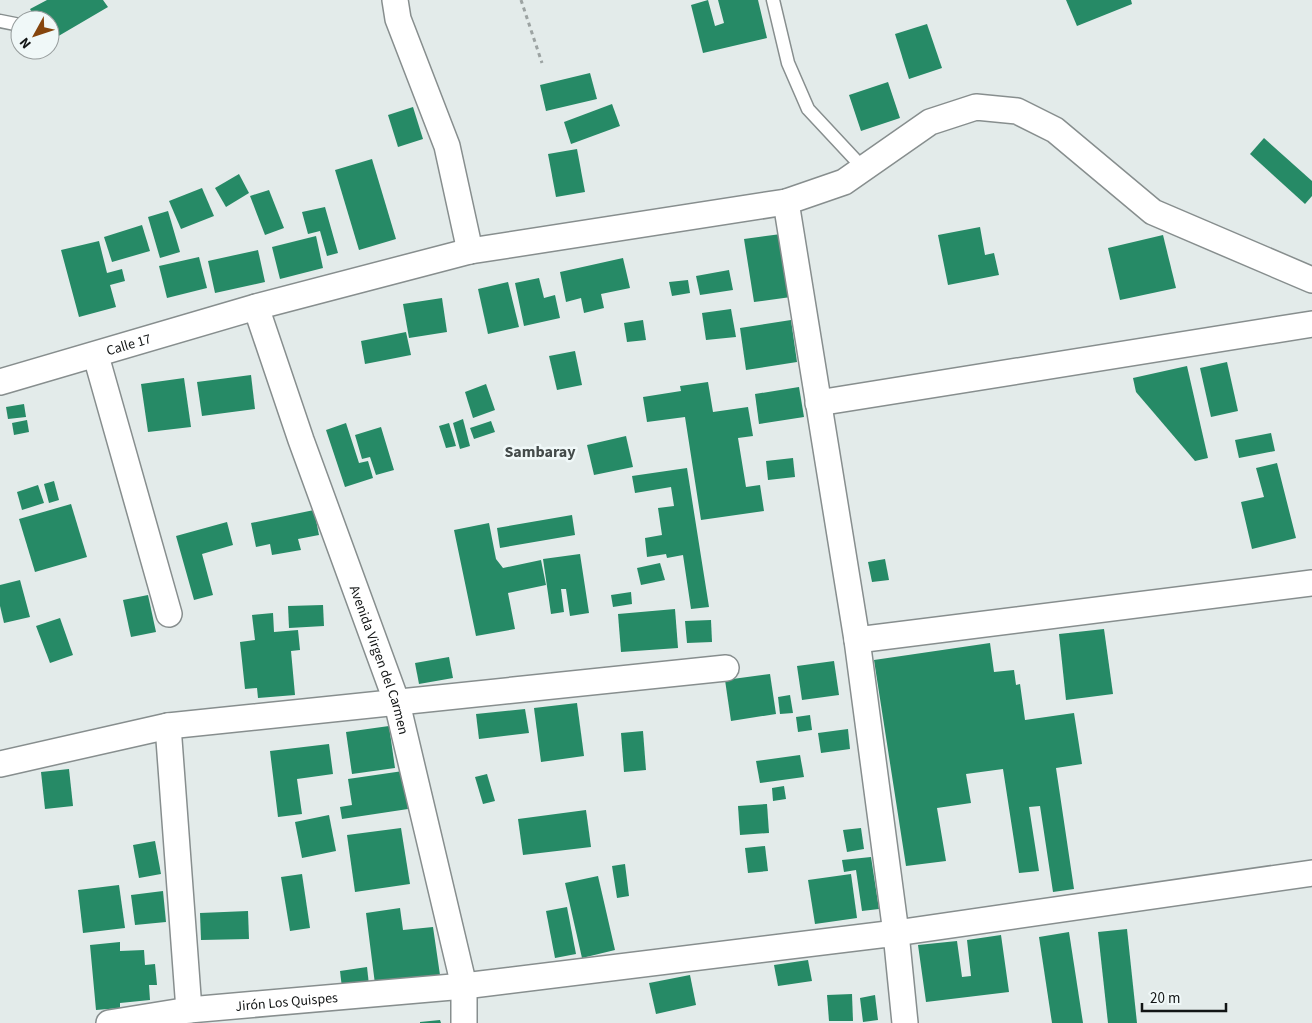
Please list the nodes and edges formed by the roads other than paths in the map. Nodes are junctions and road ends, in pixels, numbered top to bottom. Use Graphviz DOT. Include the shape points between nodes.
graph roads {
  1 [pos="395,0"];
  2 [pos="773,0"];
  3 [pos="864,168"];
  4 [pos="786,202"];
  5 [pos="470,251"];
  6 [pos="1312,280"];
  7 [pos="256,307"];
  8 [pos="1312,324"];
  9 [pos="96,356"];
  10 [pos="0,382"];
  11 [pos="818,403"];
  12 [pos="1312,583"];
  13 [pos="169,614"];
  14 [pos="858,640"];
  15 [pos="726,668"];
  16 [pos="397,703"];
  17 [pos="168,726"];
  18 [pos="0,764"];
  19 [pos="1312,873"];
  20 [pos="896,933"];
  21 [pos="464,986"];
  22 [pos="189,1010"];
  23 [pos="109,1023"];
  24 [pos="464,1023"];
  25 [pos="905,1023"];
  1 -- 5 [label="street" via="398,18 447,146"];
  2 -- 3 [label="lane" via="788,63 808,109"];
  3 -- 4 [label="street, Calle 17" via="844,182"];
  3 -- 6 [label="street, Calle 17" via="930,122 976,107 1017,111 1055,130 1153,212"];
  4 -- 5 [label="street, Calle 17"];
  4 -- 11 [label="street"];
  5 -- 7 [label="street, Calle 17"];
  7 -- 9 [label="street, Calle 17"];
  7 -- 16 [label="street, Avenida Virgen del Carmen"];
  8 -- 11 [label="street"];
  9 -- 10 [label="street, Calle 17"];
  9 -- 13 [label="street"];
  11 -- 14 [label="street"];
  12 -- 14 [label="street"];
  14 -- 20 [label="street"];
  15 -- 16 [label="street"];
  16 -- 17 [label="street"];
  16 -- 21 [label="street, Avenida Virgen del Carmen"];
  17 -- 18 [label="street"];
  17 -- 22 [label="street"];
  19 -- 20 [label="street, Jirón Los Quispes"];
  20 -- 21 [label="street, Jirón Los Quispes"];
  20 -- 25 [label="street"];
  21 -- 22 [label="street, Jirón Los Quispes"];
  21 -- 24 [label="street, Avenida Virgen del Carmen"];
  22 -- 23 [label="street, Jirón Los Quispes"];
}
